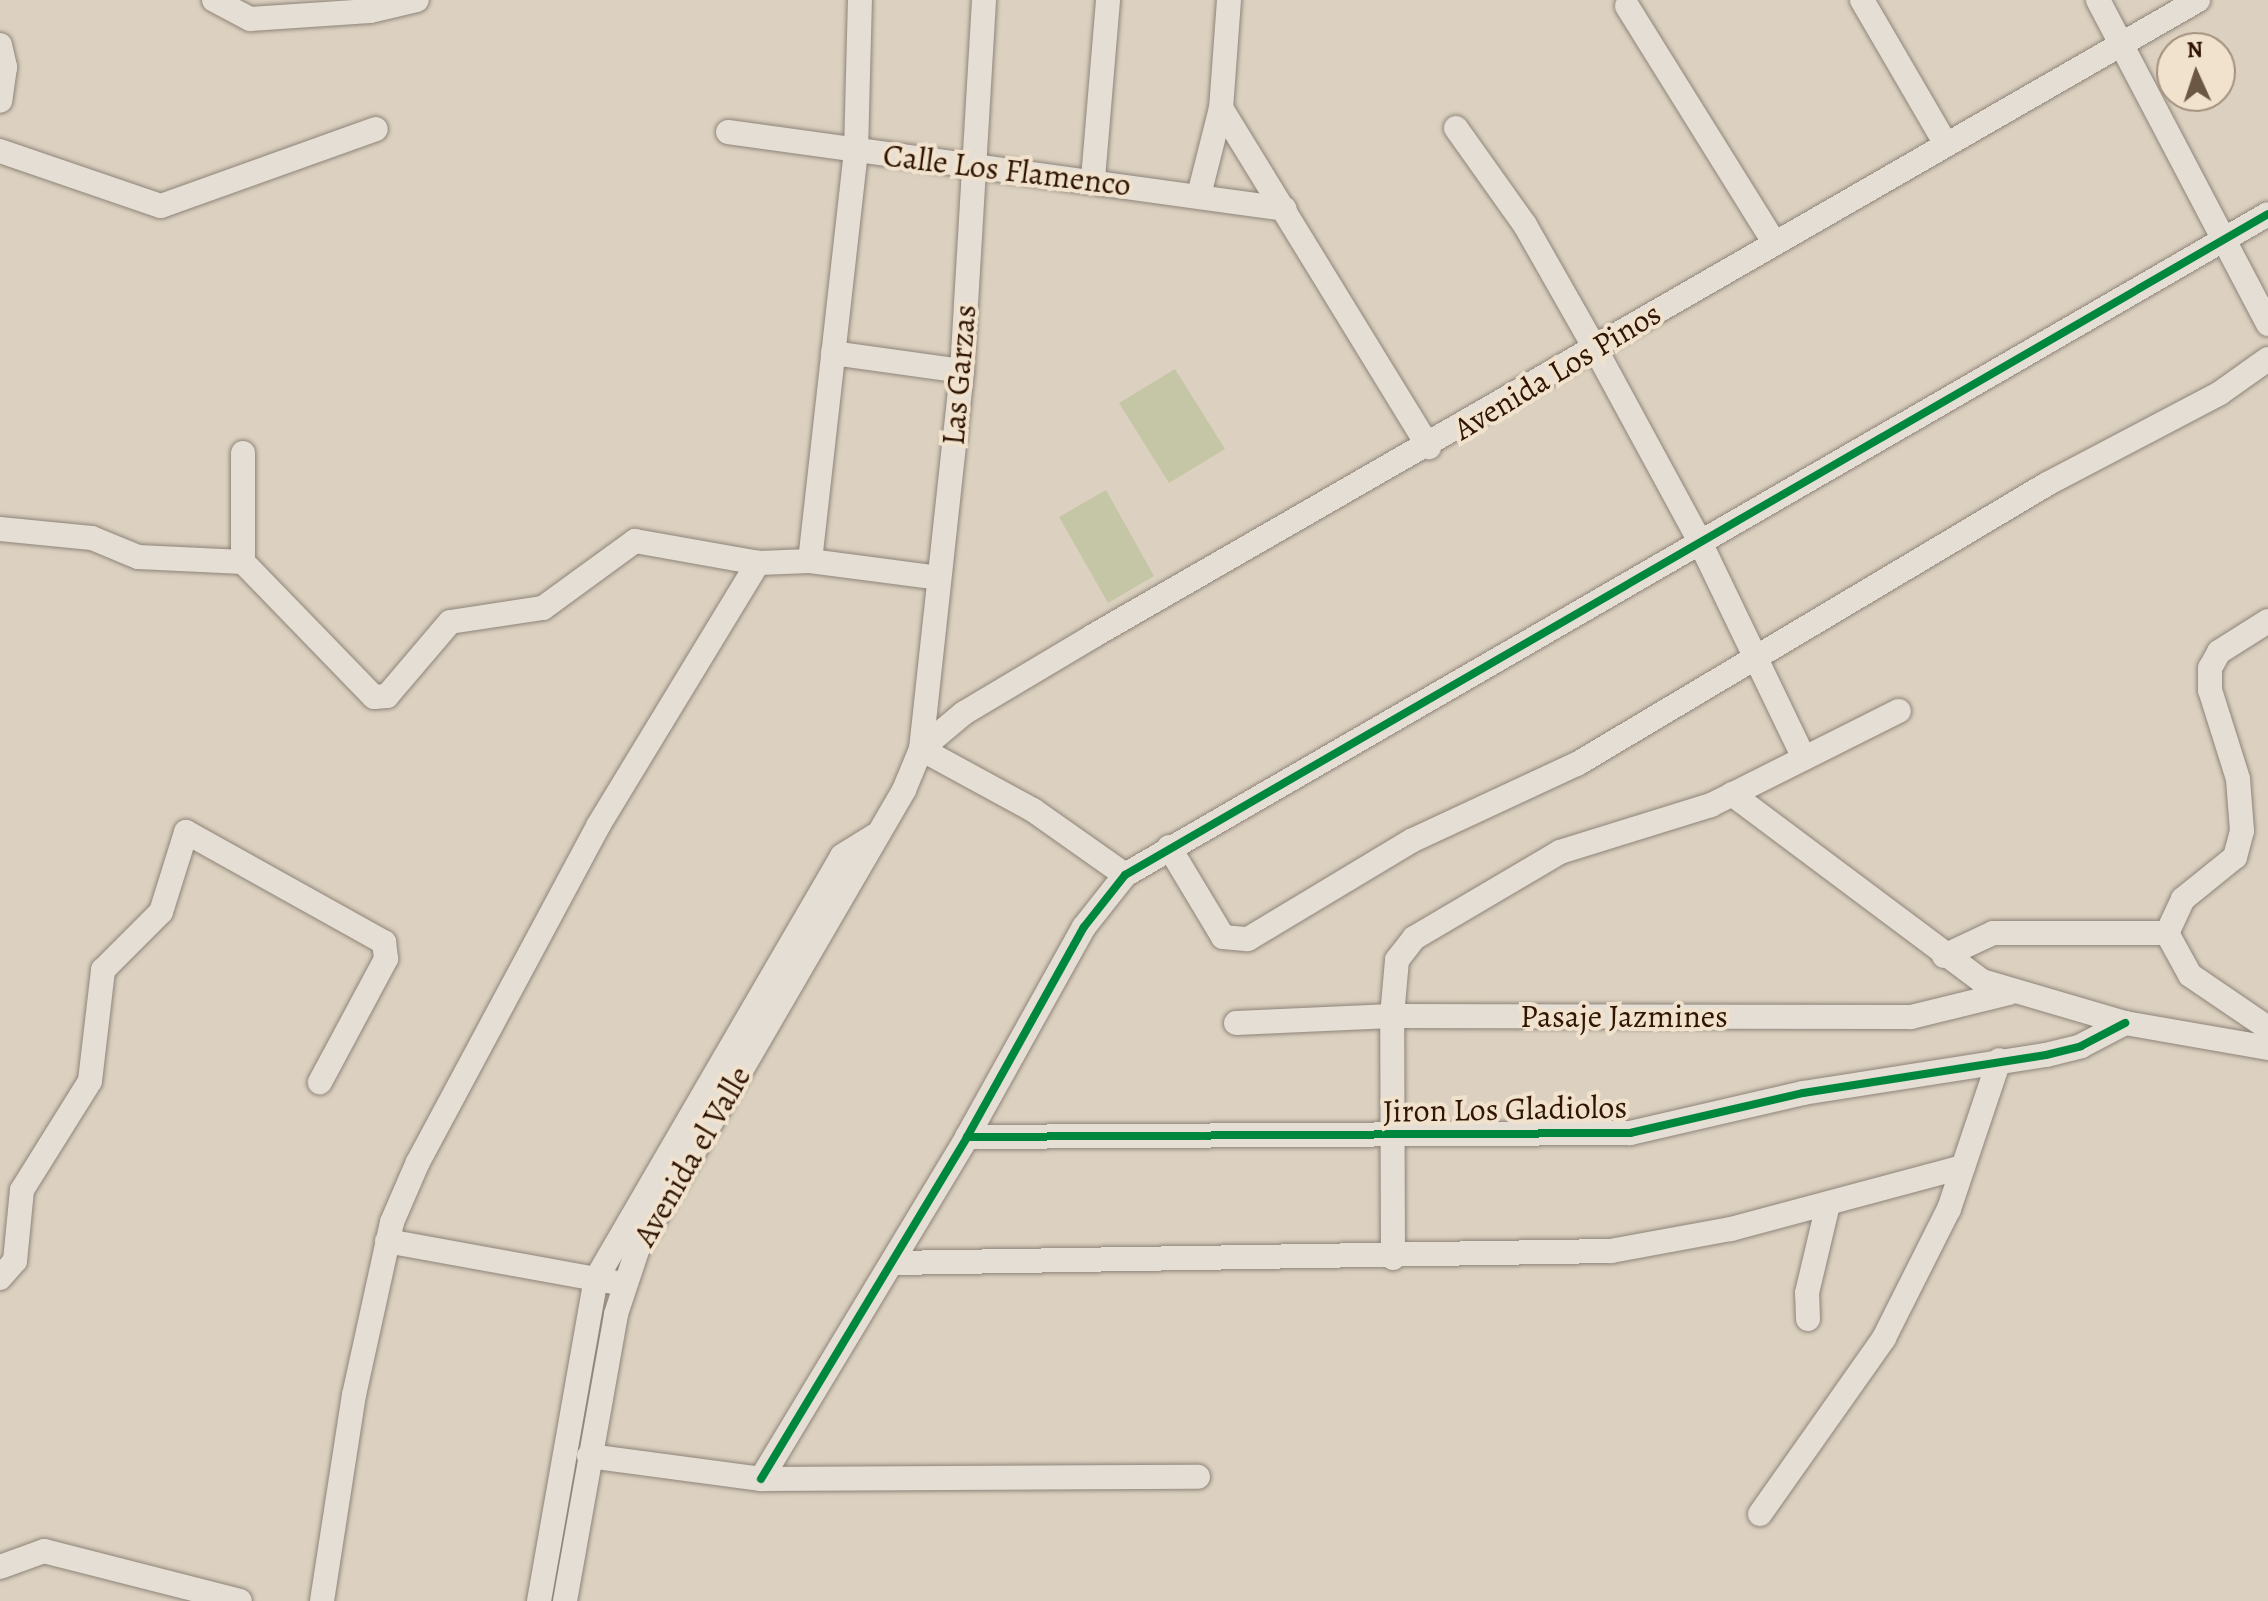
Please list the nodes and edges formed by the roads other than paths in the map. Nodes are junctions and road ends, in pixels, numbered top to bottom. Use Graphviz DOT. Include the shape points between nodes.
graph roads {
  1 [pos="214,0"];
  2 [pos="417,0"];
  3 [pos="860,0"];
  4 [pos="984,0"];
  5 [pos="1108,0"];
  6 [pos="1229,0"];
  7 [pos="1862,0"];
  8 [pos="2098,0"];
  9 [pos="2198,0"];
  10 [pos="1627,6"];
  11 [pos="2122,43"];
  12 [pos="0,45"];
  13 [pos="0,101"];
  14 [pos="1221,108"];
  15 [pos="1456,128"];
  16 [pos="376,129"];
  17 [pos="728,132"];
  18 [pos="1944,141"];
  19 [pos="0,151"];
  20 [pos="856,151"];
  21 [pos="974,165"];
  22 [pos="1093,179"];
  23 [pos="1199,195"];
  24 [pos="1285,209"];
  25 [pos="2268,214"];
  26 [pos="2225,238"];
  27 [pos="1773,241"];
  28 [pos="2268,324"];
  29 [pos="1596,350"];
  30 [pos="833,353"];
  31 [pos="2268,359"];
  32 [pos="962,371"];
  33 [pos="1429,447"];
  34 [pos="243,453"];
  35 [pos="0,529"];
  36 [pos="1699,540"];
  37 [pos="810,561"];
  38 [pos="243,562"];
  39 [pos="758,563"];
  40 [pos="939,578"];
  41 [pos="2268,621"];
  42 [pos="1751,658"];
  43 [pos="1899,711"];
  44 [pos="921,749"];
  45 [pos="1804,758"];
  46 [pos="1732,794"];
  47 [pos="879,833"];
  48 [pos="1169,847"];
  49 [pos="1125,875"];
  50 [pos="2167,933"];
  51 [pos="1944,956"];
  52 [pos="2009,993"];
  53 [pos="1392,1016"];
  54 [pos="1236,1023"];
  55 [pos="2125,1023"];
  56 [pos="2268,1028"];
  57 [pos="2268,1048"];
  58 [pos="1999,1060"];
  59 [pos="320,1082"];
  60 [pos="1389,1135"];
  61 [pos="967,1137"];
  62 [pos="1963,1167"];
  63 [pos="1828,1204"];
  64 [pos="387,1241"];
  65 [pos="1393,1258"];
  66 [pos="893,1263"];
  67 [pos="0,1278"];
  68 [pos="596,1279"];
  69 [pos="625,1284"];
  70 [pos="1808,1319"];
  71 [pos="589,1456"];
  72 [pos="1198,1477"];
  73 [pos="761,1479"];
  74 [pos="1760,1514"];
  75 [pos="0,1567"];
  76 [pos="201,1597"];
  77 [pos="240,1601"];
  78 [pos="322,1601"];
  79 [pos="539,1601"];
  80 [pos="565,1601"];
  1 -- 2 [label="street" via="238,16 262,19 370,11"];
  3 -- 20 [label="street"];
  4 -- 21 [label="street, Las Garzas"];
  5 -- 22 [label="street"];
  6 -- 14 [label="street"];
  7 -- 18 [label="street"];
  8 -- 11 [label="street"];
  9 -- 11 [label="street, Avenida Los Pinos"];
  10 -- 27 [label="street"];
  11 -- 18 [label="street, Avenida Los Pinos"];
  11 -- 26 [label="street"];
  12 -- 13 [label="street" via="5,67"];
  14 -- 23 [label="street"];
  14 -- 24 [label="street"];
  15 -- 29 [label="street" via="1525,225"];
  16 -- 19 [label="street" via="161,206"];
  17 -- 20 [label="street, Calle Los Flamenco"];
  18 -- 27 [label="street, Avenida Los Pinos"];
  20 -- 21 [label="street, Calle Los Flamenco"];
  20 -- 30 [label="street"];
  21 -- 22 [label="street, Calle Los Flamenco"];
  21 -- 32 [label="street, Las Garzas"];
  22 -- 23 [label="street, Calle Los Flamenco"];
  23 -- 24 [label="street, Calle Los Flamenco"];
  24 -- 33 [label="street"];
  25 -- 26 [label="street"];
  26 -- 28 [label="street"];
  26 -- 36 [label="street"];
  27 -- 29 [label="street, Avenida Los Pinos"];
  29 -- 33 [label="street, Avenida Los Pinos"];
  29 -- 36 [label="street"];
  30 -- 32 [label="street"];
  30 -- 37 [label="street"];
  31 -- 42 [label="street" via="2220,393 2047,484"];
  32 -- 40 [label="street, Las Garzas"];
  33 -- 44 [label="street, Avenida Los Pinos" via="1080,644 964,713"];
  34 -- 38 [label="street"];
  35 -- 38 [label="street" via="92,538 138,557"];
  36 -- 42 [label="street"];
  36 -- 48 [label="street"];
  37 -- 39 [label="street"];
  37 -- 40 [label="street"];
  38 -- 39 [label="street" via="374,697 387,696 450,622 543,608 635,541"];
  39 -- 64 [label="street" via="598,826 418,1162"];
  40 -- 44 [label="street, Las Garzas"];
  41 -- 50 [label="street" via="2219,652 2210,668 2210,690 2238,779 2242,831 2235,857 2183,899"];
  42 -- 45 [label="street"];
  42 -- 48 [label="street" via="1577,764 1413,840 1248,939 1223,937"];
  43 -- 45 [label="street"];
  44 -- 47 [label="street, Avenida el Valle"];
  44 -- 49 [label="street" via="1033,810"];
  45 -- 46 [label="street"];
  46 -- 51 [label="street"];
  46 -- 53 [label="street" via="1560,852 1414,938 1397,960"];
  47 -- 68 [label="street" via="842,856"];
  47 -- 69 [label="street, Avenida el Valle" via="638,1248"];
  48 -- 49 [label="street"];
  49 -- 61 [label="street" via="1084,927"];
  50 -- 51 [label="street" via="1993,933"];
  50 -- 56 [label="street" via="2190,975"];
  51 -- 52 [label="street"];
  52 -- 53 [label="street, Pasaje Jazmines" via="1911,1017"];
  52 -- 55 [label="street"];
  53 -- 54 [label="street, Pasaje Jazmines"];
  53 -- 60 [label="street"];
  55 -- 57 [label="street"];
  55 -- 58 [label="street, Jiron Los Gladiolos" via="2081,1046"];
  58 -- 60 [label="street, Jiron Los Gladiolos" via="1803,1093 1630,1133"];
  58 -- 62 [label="street"];
  59 -- 67 [label="street" via="386,959 384,942 186,832 161,912 103,970 90,1081 22,1190 15,1261"];
  60 -- 61 [label="street, Jiron Los Gladiolos"];
  60 -- 65 [label="street"];
  61 -- 66 [label="street"];
  62 -- 63 [label="street"];
  62 -- 74 [label="street" via="1884,1338"];
  63 -- 65 [label="street" via="1611,1251"];
  63 -- 70 [label="street" via="1807,1293"];
  64 -- 68 [label="street"];
  64 -- 78 [label="street"];
  65 -- 66 [label="street"];
  66 -- 73 [label="street"];
  68 -- 69 [label="street"];
  68 -- 79 [label="street"];
  69 -- 71 [label="street, Avenida el Valle"];
  71 -- 73 [label="street"];
  71 -- 80 [label="street, Avenida el Valle"];
  72 -- 73 [label="street"];
  75 -- 76 [label="street" via="15,1556 44,1551"];
  76 -- 77 [label="street"];
}
